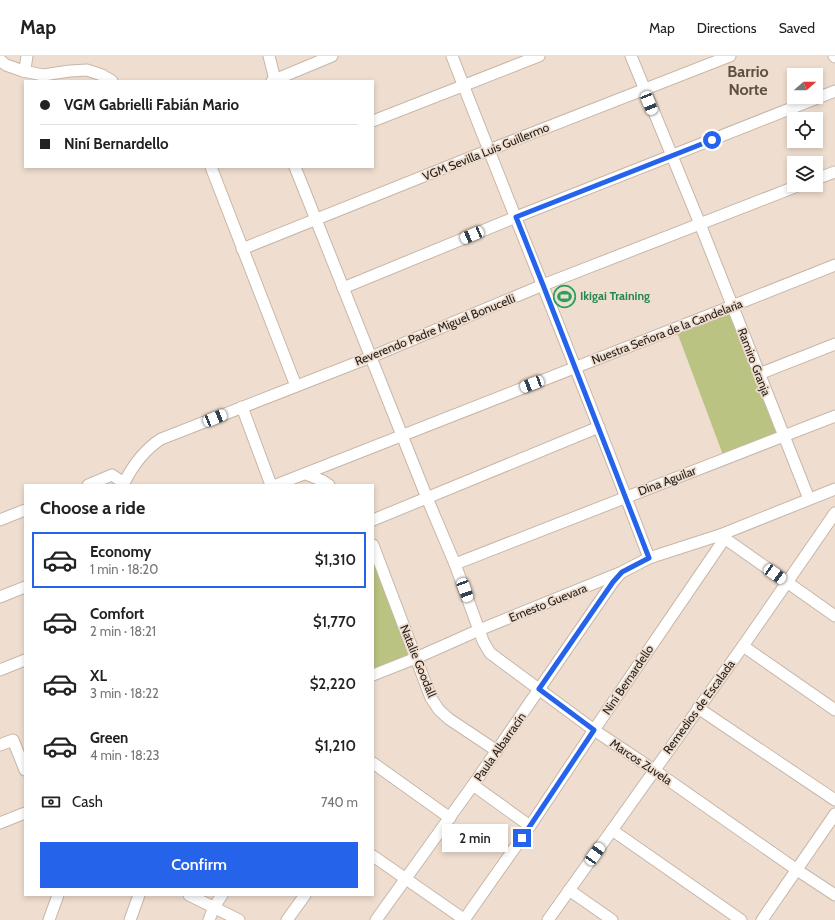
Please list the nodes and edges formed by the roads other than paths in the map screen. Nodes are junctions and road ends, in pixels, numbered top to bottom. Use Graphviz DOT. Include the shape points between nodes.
graph roads {
  1 [pos="27,56"];
  2 [pos="269,56"];
  3 [pos="332,56"];
  4 [pos="452,56"];
  5 [pos="539,56"];
  6 [pos="631,56"];
  7 [pos="730,56"];
  8 [pos="0,60"];
  9 [pos="23,71"];
  10 [pos="110,80"];
  11 [pos="273,80"];
  12 [pos="464,85"];
  13 [pos="644,90"];
  14 [pos="835,91"];
  15 [pos="374,121"];
  16 [pos="489,150"];
  17 [pos="671,156"];
  18 [pos="211,168"];
  19 [pos="295,168"];
  20 [pos="835,172"];
  21 [pos="823,176"];
  22 [pos="787,190"];
  23 [pos="516,217"];
  24 [pos="316,220"];
  25 [pos="700,224"];
  26 [pos="242,249"];
  27 [pos="835,265"];
  28 [pos="543,285"];
  29 [pos="343,288"];
  30 [pos="732,306"];
  31 [pos="835,344"];
  32 [pos="371,356"];
  33 [pos="575,368"];
  34 [pos="759,374"];
  35 [pos="296,386"];
  36 [pos="242,407"];
  37 [pos="835,416"];
  38 [pos="599,427"];
  39 [pos="403,435"];
  40 [pos="783,436"];
  41 [pos="306,474"];
  42 [pos="90,484"];
  43 [pos="123,484"];
  44 [pos="271,484"];
  45 [pos="279,484"];
  46 [pos="328,484"];
  47 [pos="835,489"];
  48 [pos="626,497"];
  49 [pos="427,498"];
  50 [pos="809,500"];
  51 [pos="24,510"];
  52 [pos="0,520"];
  53 [pos="374,520"];
  54 [pos="833,520"];
  55 [pos="723,537"];
  56 [pos="374,548"];
  57 [pos="649,558"];
  58 [pos="455,564"];
  59 [pos="622,572"];
  60 [pos="787,582"];
  61 [pos="24,587"];
  62 [pos="0,597"];
  63 [pos="835,616"];
  64 [pos="479,630"];
  65 [pos="743,646"];
  66 [pos="416,658"];
  67 [pos="24,660"];
  68 [pos="0,670"];
  69 [pos="374,675"];
  70 [pos="539,689"];
  71 [pos="698,708"];
  72 [pos="835,710"];
  73 [pos="594,730"];
  74 [pos="0,745"];
  75 [pos="497,751"];
  76 [pos="374,764"];
  77 [pos="24,768"];
  78 [pos="654,770"];
  79 [pos="473,785"];
  80 [pos="835,800"];
  81 [pos="24,813"];
  82 [pos="835,814"];
  83 [pos="450,818"];
  84 [pos="0,822"];
  85 [pos="530,826"];
  86 [pos="612,830"];
  87 [pos="374,857"];
  88 [pos="797,870"];
  89 [pos="406,879"];
  90 [pos="570,890"];
  91 [pos="835,895"];
  92 [pos="58,896"];
  93 [pos="139,896"];
  94 [pos="191,896"];
  95 [pos="221,896"];
  96 [pos="304,896"];
  97 [pos="214,907"];
  98 [pos="49,920"];
  99 [pos="130,920"];
  100 [pos="209,920"];
  101 [pos="239,920"];
  102 [pos="287,920"];
  103 [pos="376,920"];
  104 [pos="464,920"];
  105 [pos="548,920"];
  106 [pos="612,920"];
  107 [pos="741,920"];
  108 [pos="762,920"];
  1 -- 9 [label="street"];
  2 -- 11 [label="street"];
  3 -- 11 [label="street"];
  4 -- 12 [label="street"];
  5 -- 12 [label="street"];
  6 -- 13 [label="street, Ramiro Granja"];
  7 -- 13 [label="street, VGM Sevilla Luis Guillermo"];
  8 -- 9 [label="street"];
  9 -- 10 [label="street" via="43,75 87,70"];
  12 -- 15 [label="street"];
  12 -- 16 [label="street"];
  13 -- 16 [label="street, VGM Sevilla Luis Guillermo"];
  13 -- 17 [label="street, Ramiro Granja"];
  14 -- 17 [label="street"];
  16 -- 23 [label="street"];
  16 -- 24 [label="street, VGM Sevilla Luis Guillermo"];
  17 -- 23 [label="street"];
  17 -- 25 [label="street, Ramiro Granja"];
  18 -- 26 [label="street"];
  19 -- 24 [label="street, Marcos Zuvela"];
  20 -- 21 [label="street"];
  22 -- 25 [label="street, Reverendo Padre Miguel Bonucelli"];
  23 -- 28 [label="street"];
  23 -- 29 [label="street"];
  24 -- 26 [label="street, VGM Sevilla Luis Guillermo"];
  24 -- 29 [label="street, Marcos Zuvela"];
  25 -- 28 [label="street, Reverendo Padre Miguel Bonucelli"];
  25 -- 30 [label="street, Ramiro Granja"];
  26 -- 35 [label="street"];
  27 -- 30 [label="street, Nuestra Señora de la Candelaria"];
  28 -- 32 [label="street, Reverendo Padre Miguel Bonucelli"];
  28 -- 33 [label="street"];
  29 -- 32 [label="street, Marcos Zuvela"];
  30 -- 33 [label="street, Nuestra Señora de la Candelaria"];
  30 -- 34 [label="street, Ramiro Granja"];
  31 -- 34 [label="street"];
  32 -- 35 [label="street, Reverendo Padre Miguel Bonucelli"];
  32 -- 39 [label="street, Marcos Zuvela"];
  33 -- 38 [label="street"];
  33 -- 39 [label="street, Nuestra Señora de la Candelaria"];
  34 -- 40 [label="street, Ramiro Granja"];
  35 -- 36 [label="street, Reverendo Padre Miguel Bonucelli"];
  36 -- 43 [label="street, Reverendo Padre Miguel Bonucelli" via="156,442 137,461"];
  36 -- 44 [label="street"];
  37 -- 40 [label="street, Dina Aguilar"];
  38 -- 48 [label="street"];
  38 -- 49 [label="street"];
  39 -- 41 [label="street, Nuestra Señora de la Candelaria"];
  39 -- 49 [label="street, Marcos Zuvela"];
  40 -- 48 [label="street, Dina Aguilar"];
  40 -- 50 [label="street, Ramiro Granja"];
  41 -- 45 [label="street, Nuestra Señora de la Candelaria"];
  41 -- 46 [label="street"];
  42 -- 43 [label="street, Reverendo Padre Miguel Bonucelli" via="112,475"];
  47 -- 50 [label="street, Ernesto Guevara"];
  48 -- 57 [label="street"];
  48 -- 58 [label="street, Dina Aguilar"];
  49 -- 53 [label="street"];
  49 -- 58 [label="street, Marcos Zuvela"];
  50 -- 55 [label="street, Ernesto Guevara"];
  51 -- 52 [label="street"];
  54 -- 60 [label="street, Remedios de Escalada"];
  55 -- 57 [label="street, Ernesto Guevara"];
  55 -- 60 [label="street"];
  55 -- 73 [label="street, Niní Bernardello"];
  56 -- 66 [label="street, Natalie Goodall"];
  57 -- 59 [label="street, Ernesto Guevara"];
  58 -- 64 [label="street, Marcos Zuvela"];
  59 -- 64 [label="street, Ernesto Guevara"];
  59 -- 70 [label="street, Paula Albarracín"];
  60 -- 63 [label="street"];
  60 -- 65 [label="street, Remedios de Escalada"];
  61 -- 62 [label="street"];
  64 -- 66 [label="street, Ernesto Guevara"];
  64 -- 70 [label="street, Marcos Zuvela" via="490,653"];
  65 -- 71 [label="street, Remedios de Escalada"];
  65 -- 72 [label="street"];
  66 -- 69 [label="street, Ernesto Guevara"];
  66 -- 75 [label="street, Natalie Goodall" via="431,698 439,710"];
  67 -- 68 [label="street"];
  70 -- 73 [label="street, Marcos Zuvela"];
  70 -- 75 [label="street, Paula Albarracín"];
  71 -- 78 [label="street, Remedios de Escalada"];
  71 -- 80 [label="street"];
  73 -- 78 [label="street, Marcos Zuvela"];
  73 -- 85 [label="street, Niní Bernardello"];
  74 -- 77 [label="street" via="13,740"];
  75 -- 79 [label="street, Paula Albarracín"];
  76 -- 83 [label="street"];
  78 -- 86 [label="street, Remedios de Escalada"];
  78 -- 88 [label="street, Marcos Zuvela"];
  79 -- 83 [label="street, Paula Albarracín"];
  79 -- 85 [label="street"];
  81 -- 84 [label="street"];
  82 -- 88 [label="street"];
  83 -- 89 [label="street, Paula Albarracín"];
  85 -- 104 [label="street, Niní Bernardello"];
  86 -- 90 [label="street, Remedios de Escalada"];
  86 -- 107 [label="street"];
  87 -- 89 [label="street"];
  88 -- 91 [label="street, Marcos Zuvela"];
  88 -- 108 [label="street"];
  89 -- 103 [label="street, Paula Albarracín"];
  89 -- 104 [label="street"];
  90 -- 105 [label="street, Remedios de Escalada"];
  90 -- 106 [label="street"];
  92 -- 98 [label="street"];
  93 -- 99 [label="street"];
  94 -- 97 [label="street"];
  95 -- 97 [label="street"];
  96 -- 102 [label="street"];
  97 -- 100 [label="street"];
  97 -- 101 [label="street"];
}
